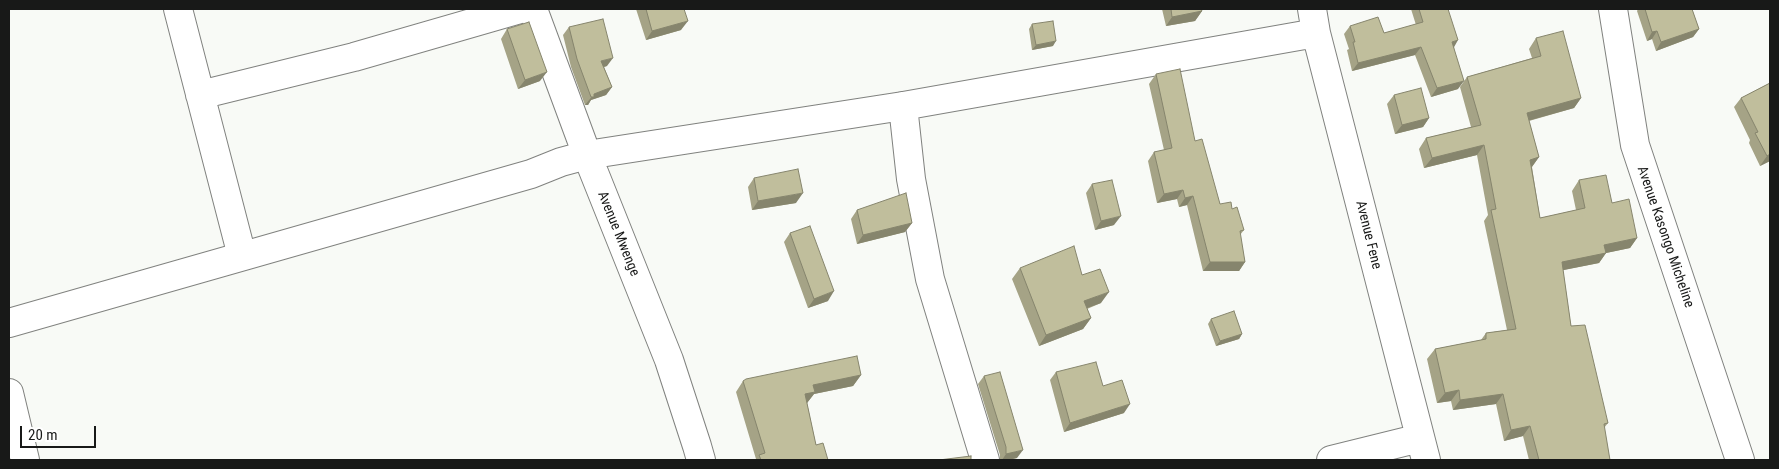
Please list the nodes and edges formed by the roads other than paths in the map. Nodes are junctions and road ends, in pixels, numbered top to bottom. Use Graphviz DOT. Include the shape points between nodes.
graph roads {
  1 [pos="178,9"];
  2 [pos="520,9"];
  3 [pos="533,9"];
  4 [pos="1613,9"];
  5 [pos="1314,21"];
  6 [pos="200,95"];
  7 [pos="903,106"];
  8 [pos="587,155"];
  9 [pos="242,256"];
  10 [pos="9,323"];
  11 [pos="9,393"];
  12 [pos="1423,449"];
  13 [pos="25,460"];
  14 [pos="701,460"];
  15 [pos="985,460"];
  16 [pos="1331,460"];
  17 [pos="1740,460"];
  1 -- 6 [label="street"];
  2 -- 6 [label="street" via="354,57"];
  3 -- 8 [label="street, Avenue Mwenge"];
  4 -- 17 [label="street, Avenue Kasongo Micheline" via="1634,145"];
  5 -- 7 [label="street"];
  5 -- 12 [label="street, Avenue Fene"];
  6 -- 9 [label="street"];
  7 -- 8 [label="street"];
  7 -- 15 [label="street" via="911,179 930,279"];
  8 -- 9 [label="street" via="531,174"];
  8 -- 14 [label="street, Avenue Mwenge" via="669,360"];
  9 -- 10 [label="street"];
  11 -- 13 [label="street"];
  12 -- 16 [label="street"];
}
